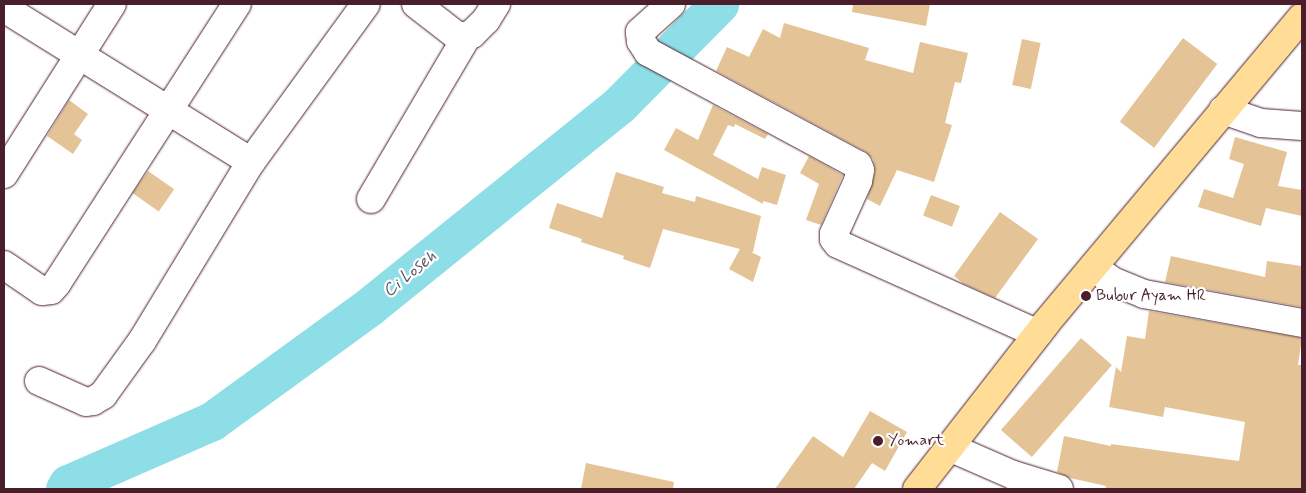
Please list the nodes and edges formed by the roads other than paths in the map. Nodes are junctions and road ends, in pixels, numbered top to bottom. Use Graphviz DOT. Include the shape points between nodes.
graph roads {
  1 [pos="112,4"];
  2 [pos="237,4"];
  3 [pos="366,4"];
  4 [pos="416,4"];
  5 [pos="496,4"];
  6 [pos="671,4"];
  7 [pos="4,8"];
  8 [pos="1302,17"];
  9 [pos="467,36"];
  10 [pos="80,54"];
  11 [pos="1224,110"];
  12 [pos="168,111"];
  13 [pos="1302,126"];
  14 [pos="251,162"];
  15 [pos="4,174"];
  16 [pos="371,199"];
  17 [pos="4,265"];
  18 [pos="1093,267"];
  19 [pos="1302,323"];
  20 [pos="1038,334"];
  21 [pos="39,381"];
  22 [pos="949,447"];
  23 [pos="917,489"];
  24 [pos="1059,489"];
  1 -- 10 [label="street"];
  2 -- 12 [label="street"];
  3 -- 14 [label="street"];
  4 -- 9 [label="street" via="456,35"];
  5 -- 9 [label="street" via="486,20"];
  6 -- 20 [label="street" via="640,32 648,52 858,164 858,180 834,234 838,244"];
  7 -- 10 [label="street"];
  8 -- 11 [label="highway"];
  9 -- 16 [label="street"];
  10 -- 12 [label="street"];
  10 -- 15 [label="street"];
  11 -- 13 [label="street" via="1261,123"];
  11 -- 18 [label="highway"];
  12 -- 14 [label="street"];
  12 -- 17 [label="street" via="51,290 42,291"];
  14 -- 21 [label="street" via="142,341 103,395 86,402"];
  18 -- 19 [label="street" via="1112,282 1144,294"];
  18 -- 20 [label="highway"];
  20 -- 22 [label="highway"];
  22 -- 23 [label="highway"];
  22 -- 24 [label="street" via="1013,475"];
}
